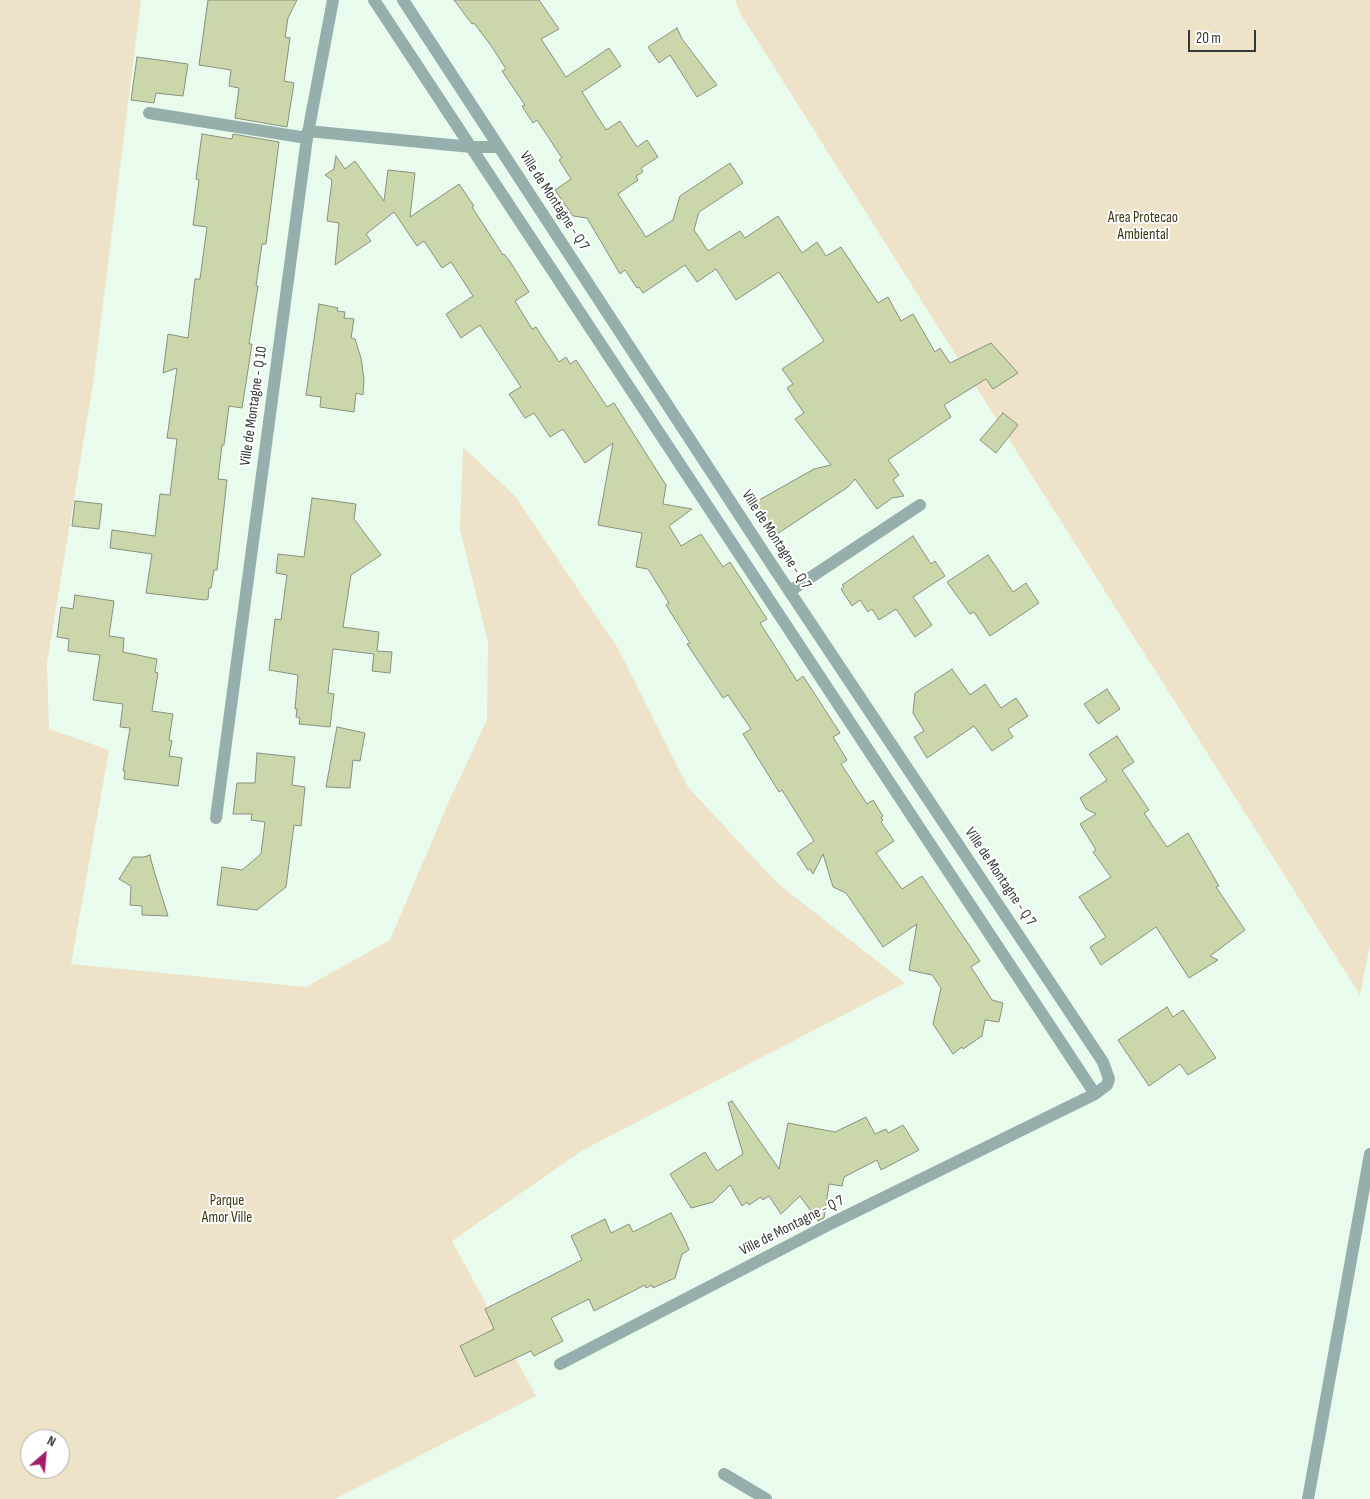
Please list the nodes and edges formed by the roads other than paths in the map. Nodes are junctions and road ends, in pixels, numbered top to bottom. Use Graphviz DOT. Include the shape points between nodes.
graph roads {
  1 [pos="333,0"];
  2 [pos="374,0"];
  3 [pos="403,0"];
  4 [pos="149,113"];
  5 [pos="308,134"];
  6 [pos="471,147"];
  7 [pos="499,147"];
  8 [pos="920,505"];
  9 [pos="772,565"];
  10 [pos="756,578"];
  11 [pos="790,591"];
  12 [pos="216,818"];
  13 [pos="1095,1094"];
  14 [pos="1370,1154"];
  15 [pos="560,1364"];
  16 [pos="724,1474"];
  17 [pos="766,1499"];
  18 [pos="1308,1499"];
  1 -- 5 [label="street, Ville de Montagne - Q 10"];
  2 -- 6 [label="street"];
  3 -- 7 [label="street, Ville de Montagne - Q 7"];
  4 -- 5 [label="street"];
  5 -- 6 [label="street"];
  5 -- 12 [label="street, Ville de Montagne - Q 10"];
  6 -- 7 [label="street"];
  6 -- 10 [label="street"];
  7 -- 9 [label="street, Ville de Montagne - Q 7"];
  8 -- 11 [label="street"];
  9 -- 10 [label="street"];
  9 -- 11 [label="street, Ville de Montagne - Q 7"];
  10 -- 13 [label="street"];
  11 -- 13 [label="street, Ville de Montagne - Q 7" via="1103,1062 1109,1083"];
  13 -- 15 [label="street, Ville de Montagne - Q 7" via="832,1223"];
  14 -- 18 [label="street"];
  16 -- 17 [label="street"];
}
